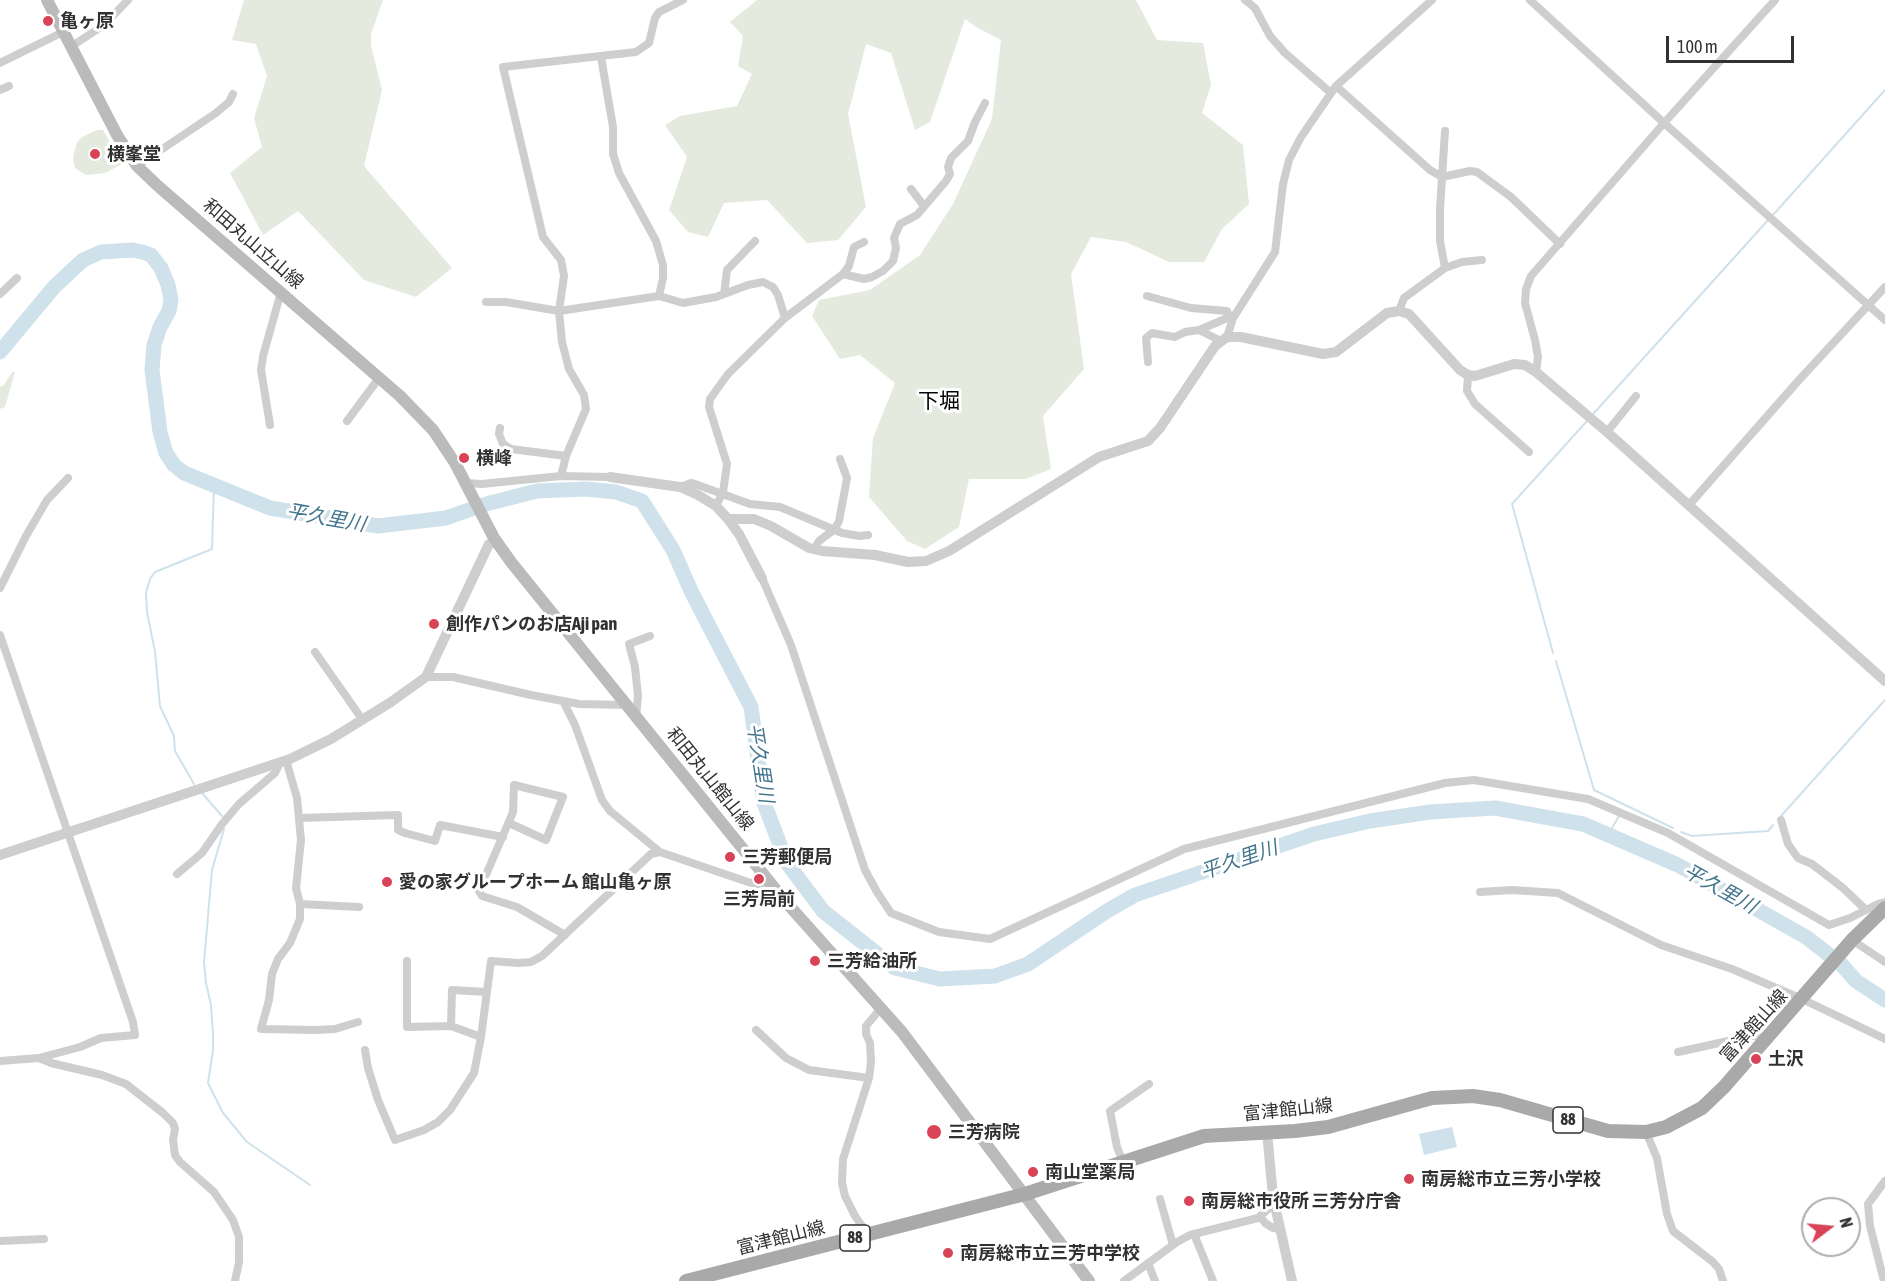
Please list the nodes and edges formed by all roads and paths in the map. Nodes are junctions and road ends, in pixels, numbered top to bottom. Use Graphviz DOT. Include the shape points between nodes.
graph roads {
  1 [pos="47,0"];
  2 [pos="128,0"];
  3 [pos="683,0"];
  4 [pos="1245,0"];
  5 [pos="1432,0"];
  6 [pos="1530,0"];
  7 [pos="1775,0"];
  8 [pos="63,32"];
  9 [pos="72,46"];
  10 [pos="601,57"];
  11 [pos="0,63"];
  12 [pos="1334,89"];
  13 [pos="233,94"];
  14 [pos="985,103"];
  15 [pos="1664,123"];
  16 [pos="1445,131"];
  17 [pos="137,166"];
  18 [pos="1442,177"];
  19 [pos="911,189"];
  20 [pos="924,206"];
  21 [pos="755,241"];
  22 [pos="864,242"];
  23 [pos="1560,244"];
  24 [pos="1482,260"];
  25 [pos="1445,268"];
  26 [pos="843,274"];
  27 [pos="17,278"];
  28 [pos="1885,286"];
  29 [pos="281,292"];
  30 [pos="0,294"];
  31 [pos="724,294"];
  32 [pos="659,296"];
  33 [pos="1147,296"];
  34 [pos="486,302"];
  35 [pos="1868,306"];
  36 [pos="559,311"];
  37 [pos="1400,311"];
  38 [pos="785,318"];
  39 [pos="1885,320"];
  40 [pos="1199,330"];
  41 [pos="1224,339"];
  42 [pos="1148,362"];
  43 [pos="1536,372"];
  44 [pos="1468,375"];
  45 [pos="379,378"];
  46 [pos="1636,396"];
  47 [pos="347,421"];
  48 [pos="270,425"];
  49 [pos="500,428"];
  50 [pos="1607,432"];
  51 [pos="1529,452"];
  52 [pos="566,456"];
  53 [pos="840,459"];
  54 [pos="561,476"];
  55 [pos="610,477"];
  56 [pos="68,478"];
  57 [pos="468,486"];
  58 [pos="680,487"];
  59 [pos="722,494"];
  60 [pos="1689,505"];
  61 [pos="716,506"];
  62 [pos="728,519"];
  63 [pos="835,529"];
  64 [pos="868,535"];
  65 [pos="496,540"];
  66 [pos="814,549"];
  67 [pos="762,578"];
  68 [pos="0,588"];
  69 [pos="0,635"];
  70 [pos="650,636"];
  71 [pos="315,652"];
  72 [pos="426,677"];
  73 [pos="1885,681"];
  74 [pos="563,701"];
  75 [pos="626,705"];
  76 [pos="636,717"];
  77 [pos="362,719"];
  78 [pos="283,761"];
  79 [pos="299,818"];
  80 [pos="1781,820"];
  81 [pos="509,823"];
  82 [pos="68,831"];
  83 [pos="503,837"];
  84 [pos="660,852"];
  85 [pos="0,855"];
  86 [pos="177,874"];
  87 [pos="772,883"];
  88 [pos="1480,892"];
  89 [pos="1885,902"];
  90 [pos="300,904"];
  91 [pos="358,907"];
  92 [pos="1885,908"];
  93 [pos="1866,910"];
  94 [pos="565,935"];
  95 [pos="1850,942"];
  96 [pos="407,961"];
  97 [pos="1885,962"];
  98 [pos="488,992"];
  99 [pos="1802,999"];
  100 [pos="881,1008"];
  101 [pos="358,1022"];
  102 [pos="451,1026"];
  103 [pos="756,1030"];
  104 [pos="481,1036"];
  105 [pos="1767,1036"];
  106 [pos="1885,1039"];
  107 [pos="365,1050"];
  108 [pos="1678,1052"];
  109 [pos="39,1058"];
  110 [pos="0,1061"];
  111 [pos="869,1078"];
  112 [pos="1149,1084"];
  113 [pos="1267,1132"];
  114 [pos="1646,1132"];
  115 [pos="1123,1162"];
  116 [pos="1885,1181"];
  117 [pos="1025,1194"];
  118 [pos="1160,1199"];
  119 [pos="1274,1204"];
  120 [pos="1260,1216"];
  121 [pos="1280,1229"];
  122 [pos="868,1234"];
  123 [pos="1194,1234"];
  124 [pos="44,1239"];
  125 [pos="0,1241"];
  126 [pos="1173,1245"];
  127 [pos="1148,1263"];
  128 [pos="235,1281"];
  129 [pos="686,1281"];
  130 [pos="1089,1281"];
  131 [pos="1124,1281"];
  132 [pos="1155,1281"];
  133 [pos="1213,1281"];
  134 [pos="1292,1281"];
  135 [pos="1723,1281"];
  136 [pos="1884,1281"];
  1 -- 8 [label="main road, 和田丸山立山線"];
  2 -- 9 [label="street" via="105,26"];
  3 -- 10 [label="street" via="659,12 649,43 636,52"];
  4 -- 12 [label="street" via="1255,8 1270,36 1285,53"];
  5 -- 12 [label="street"];
  6 -- 15 [label="street"];
  7 -- 15 [label="street"];
  8 -- 9 [label="main road, 和田丸山立山線"];
  8 -- 11 [label="street"];
  9 -- 17 [label="main road, 和田丸山立山線"];
  10 -- 32 [label="street" via="613,127 613,154 619,173 656,241 663,265"];
  10 -- 36 [label="street" via="503,67 543,237 561,260 564,276"];
  12 -- 18 [label="street"];
  12 -- 41 [label="street" via="1289,160 1275,252"];
  13 -- 17 [label="street" via="216,113"];
  14 -- 20 [label="street" via="968,141 951,158 946,181"];
  15 -- 23 [label="street"];
  15 -- 35 [label="street"];
  16 -- 18 [label="street"];
  17 -- 29 [label="main road, 和田丸山立山線"];
  18 -- 23 [label="street" via="1477,172 1511,197"];
  18 -- 25 [label="street" via="1440,241"];
  19 -- 20 [label="street"];
  20 -- 26 [label="street" via="900,224 894,238 893,261 883,271 864,279"];
  21 -- 31 [label="street" via="727,270"];
  22 -- 26 [label="street" via="854,248"];
  23 -- 43 [label="street" via="1532,276 1526,289 1525,303 1538,357"];
  24 -- 25 [label="street"];
  25 -- 37 [label="street" via="1404,298"];
  26 -- 38 [label="street"];
  27 -- 30 [label="street"];
  28 -- 35 [label="street"];
  29 -- 45 [label="main road, 和田丸山立山線"];
  29 -- 48 [label="street" via="261,369"];
  31 -- 32 [label="street" via="683,303"];
  31 -- 38 [label="street" via="763,282 774,287"];
  32 -- 36 [label="street"];
  33 -- 40 [label="street" via="1191,308 1227,311 1229,316 1225,319"];
  34 -- 36 [label="street"];
  35 -- 39 [label="street"];
  35 -- 60 [label="street"];
  36 -- 52 [label="street" via="569,369 584,395 586,409"];
  37 -- 41 [label="street" via="1388,313 1336,352 1323,354 1241,337"];
  37 -- 44 [label="street" via="1409,314"];
  38 -- 59 [label="street" via="728,374 710,399 727,464"];
  40 -- 41 [label="street"];
  40 -- 42 [label="street" via="1175,337 1152,333 1146,338"];
  41 -- 66 [label="street" via="1215,346 1148,441 1099,457 949,551 926,561 908,562"];
  43 -- 44 [label="street" via="1514,364"];
  43 -- 50 [label="street"];
  44 -- 51 [label="street" via="1467,391 1475,404"];
  45 -- 47 [label="street"];
  45 -- 57 [label="main road, 和田丸山立山線" via="434,430"];
  46 -- 50 [label="street"];
  49 -- 52 [label="street" via="503,444 511,449"];
  50 -- 60 [label="street"];
  52 -- 54 [label="street"];
  53 -- 63 [label="street" via="847,478"];
  54 -- 55 [label="street"];
  54 -- 57 [label="street"];
  55 -- 58 [label="street"];
  56 -- 68 [label="street" via="47,500"];
  57 -- 65 [label="main road, 和田丸山館山線"];
  58 -- 59 [label="street" via="691,483"];
  58 -- 61 [label="street"];
  59 -- 61 [label="street"];
  59 -- 63 [label="street" via="750,504 780,507"];
  60 -- 73 [label="street"];
  61 -- 62 [label="street"];
  62 -- 66 [label="street" via="754,519"];
  62 -- 67 [label="street"];
  63 -- 64 [label="street"];
  63 -- 66 [label="street"];
  65 -- 72 [label="street" via="489,544"];
  65 -- 75 [label="main road, 和田丸山館山線"];
  67 -- 93 [label="street" via="791,645 865,870 891,913 939,932 990,939 1184,849 1445,783 1474,780 1588,800 1668,833 1829,925"];
  69 -- 82 [label="street"];
  70 -- 76 [label="street" via="629,644 638,696"];
  71 -- 77 [label="street"];
  72 -- 74 [label="street" via="453,677"];
  72 -- 77 [label="street"];
  74 -- 75 [label="street"];
  74 -- 84 [label="street" via="602,800"];
  75 -- 76 [label="main road, 和田丸山館山線"];
  76 -- 87 [label="main road, 和田丸山館山線"];
  77 -- 78 [label="street" via="331,739"];
  78 -- 79 [label="street" via="297,798"];
  78 -- 82 [label="street"];
  78 -- 86 [label="street" via="239,804 202,853"];
  79 -- 83 [label="street" via="398,815 398,830 435,841 440,825"];
  79 -- 90 [label="street" via="296,888"];
  80 -- 93 [label="street" via="1788,844 1798,858 1836,882"];
  81 -- 81 [label="street" via="514,785 563,797 546,840"];
  81 -- 83 [label="street"];
  82 -- 85 [label="street"];
  82 -- 109 [label="street" via="135,1035 101,1038"];
  83 -- 94 [label="street" via="479,891 482,896 517,907"];
  84 -- 87 [label="street" via="748,882"];
  84 -- 94 [label="street" via="651,855"];
  87 -- 100 [label="main road, 和田丸山館山線"];
  88 -- 99 [label="street" via="1558,892 1661,945"];
  89 -- 93 [label="street"];
  90 -- 91 [label="street"];
  90 -- 101 [label="street" via="300,919 272,974 261,1029 335,1029"];
  92 -- 95 [label="main road, 富津館山線 / 88"];
  94 -- 98 [label="street" via="531,962 491,961"];
  95 -- 97 [label="street"];
  95 -- 99 [label="main road, 富津館山線 / 88"];
  96 -- 102 [label="street" via="406,1028"];
  98 -- 102 [label="street" via="452,990"];
  98 -- 104 [label="street"];
  99 -- 105 [label="main road, 富津館山線 / 88"];
  99 -- 106 [label="street"];
  100 -- 111 [label="street" via="867,1026"];
  100 -- 117 [label="main road, 和田丸山館山線"];
  102 -- 104 [label="street"];
  103 -- 111 [label="street" via="786,1058 809,1070"];
  104 -- 107 [label="street" via="474,1073 450,1110 424,1130 395,1140 378,1100"];
  105 -- 108 [label="street"];
  105 -- 114 [label="main road, 富津館山線 / 88" via="1702,1108 1679,1122"];
  109 -- 110 [label="street"];
  109 -- 128 [label="street" via="126,1084 173,1123 175,1155 214,1192 233,1220 239,1237"];
  111 -- 122 [label="street" via="843,1159 842,1183 855,1216"];
  112 -- 115 [label="street" via="1110,1111"];
  113 -- 114 [label="main road, 富津館山線 / 88" via="1328,1127 1432,1098 1473,1096 1608,1131"];
  113 -- 115 [label="main road, 富津館山線 / 88" via="1204,1136"];
  113 -- 119 [label="street"];
  114 -- 135 [label="street" via="1657,1158 1673,1230 1713,1262"];
  115 -- 117 [label="main road, 富津館山線 / 88"];
  116 -- 136 [label="street" via="1868,1204"];
  117 -- 122 [label="main road, 富津館山線 / 88"];
  117 -- 130 [label="main road, 和田丸山館山線"];
  118 -- 126 [label="street"];
  119 -- 120 [label="street"];
  119 -- 121 [label="street"];
  120 -- 121 [label="street" via="1265,1223"];
  120 -- 123 [label="street"];
  121 -- 134 [label="street"];
  122 -- 129 [label="main road, 富津館山線 / 88"];
  123 -- 126 [label="street"];
  123 -- 133 [label="street"];
  124 -- 125 [label="street"];
  126 -- 127 [label="street"];
  127 -- 131 [label="street"];
  127 -- 132 [label="street"];
}
